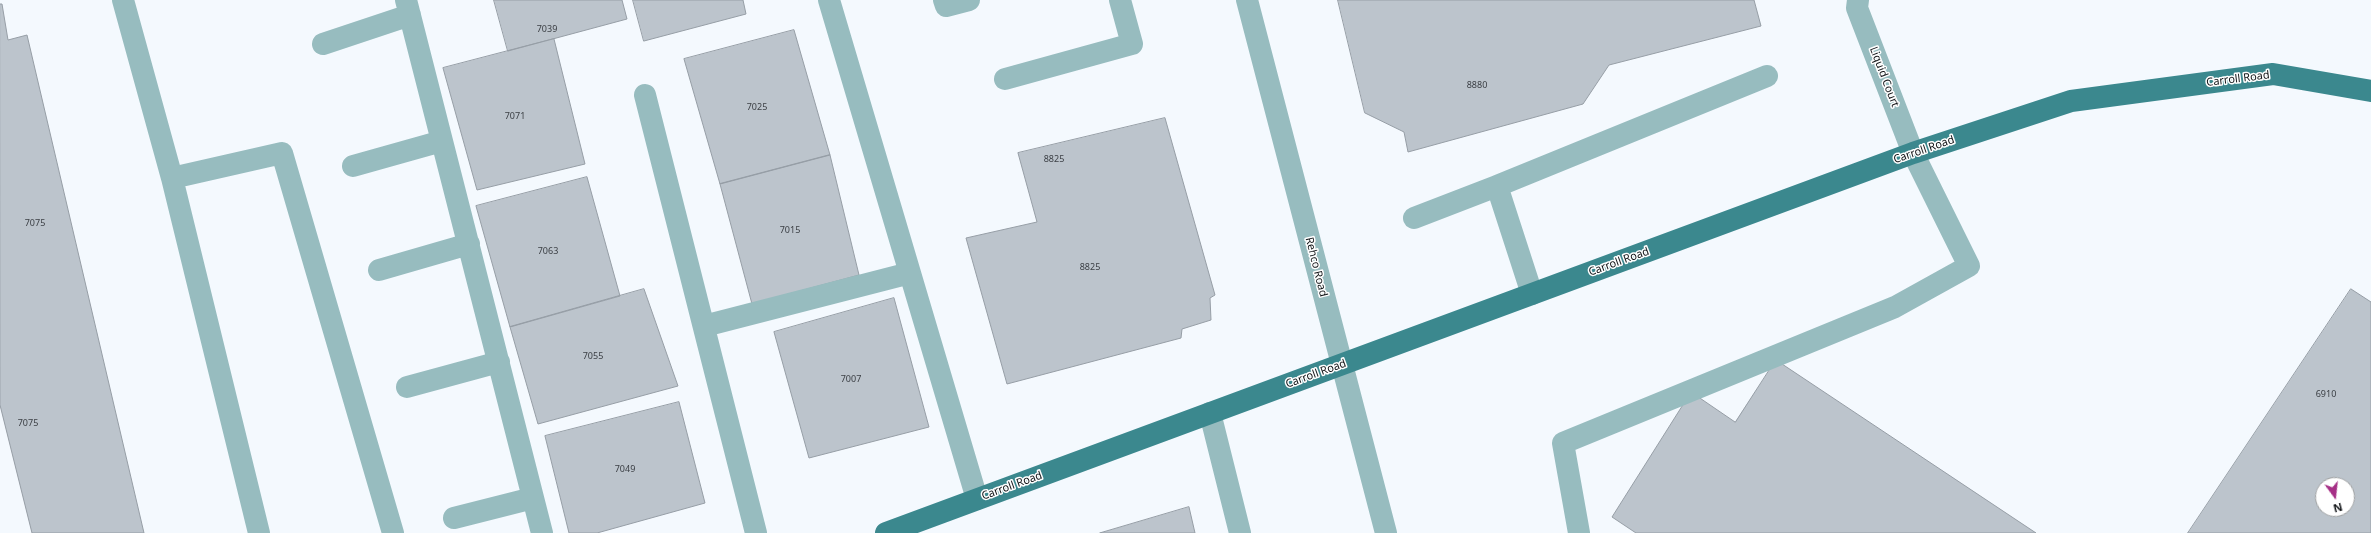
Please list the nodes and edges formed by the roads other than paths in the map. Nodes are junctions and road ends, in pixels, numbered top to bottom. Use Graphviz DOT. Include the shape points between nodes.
graph roads {
  1 [pos="123,0"];
  2 [pos="829,0"];
  3 [pos="944,0"];
  4 [pos="969,0"];
  5 [pos="1120,0"];
  6 [pos="1247,0"];
  7 [pos="1858,0"];
  8 [pos="408,8"];
  9 [pos="323,44"];
  10 [pos="1767,76"];
  11 [pos="1006,79"];
  12 [pos="2371,91"];
  13 [pos="645,95"];
  14 [pos="442,141"];
  15 [pos="1913,153"];
  16 [pos="353,166"];
  17 [pos="172,178"];
  18 [pos="1497,186"];
  19 [pos="1414,218"];
  20 [pos="469,244"];
  21 [pos="379,270"];
  22 [pos="910,274"];
  23 [pos="1532,294"];
  24 [pos="704,326"];
  25 [pos="499,362"];
  26 [pos="1341,365"];
  27 [pos="406,387"];
  28 [pos="1210,413"];
  29 [pos="533,498"];
  30 [pos="977,499"];
  31 [pos="454,518"];
  32 [pos="259,533"];
  33 [pos="393,533"];
  34 [pos="542,533"];
  35 [pos="756,533"];
  36 [pos="886,533"];
  37 [pos="1240,533"];
  38 [pos="1386,533"];
  39 [pos="1579,533"];
  1 -- 17 [label="street"];
  2 -- 22 [label="street"];
  3 -- 4 [label="street" via="946,6"];
  5 -- 11 [label="street" via="1132,44"];
  6 -- 26 [label="street, Rehco Road"];
  7 -- 15 [label="street, Liquid Court" via="1857,8"];
  8 -- 9 [label="street"];
  8 -- 14 [label="street"];
  10 -- 18 [label="street"];
  12 -- 15 [label="main road, Carroll Road" via="2273,74 2079,100"];
  13 -- 24 [label="street"];
  14 -- 16 [label="street"];
  14 -- 20 [label="street"];
  15 -- 23 [label="main road, Carroll Road"];
  15 -- 39 [label="street, Liquid Court" via="1969,266 1895,307 1563,444"];
  17 -- 32 [label="street"];
  17 -- 33 [label="street" via="282,153"];
  18 -- 19 [label="street"];
  18 -- 23 [label="street"];
  20 -- 21 [label="street"];
  20 -- 25 [label="street"];
  22 -- 24 [label="street"];
  22 -- 30 [label="street"];
  23 -- 26 [label="main road, Carroll Road"];
  24 -- 35 [label="street"];
  25 -- 27 [label="street"];
  25 -- 29 [label="street"];
  26 -- 28 [label="main road, Carroll Road"];
  26 -- 38 [label="street, Rehco Road"];
  28 -- 30 [label="main road, Carroll Road"];
  28 -- 37 [label="street"];
  29 -- 31 [label="street"];
  29 -- 34 [label="street"];
  30 -- 36 [label="main road, Carroll Road"];
}
